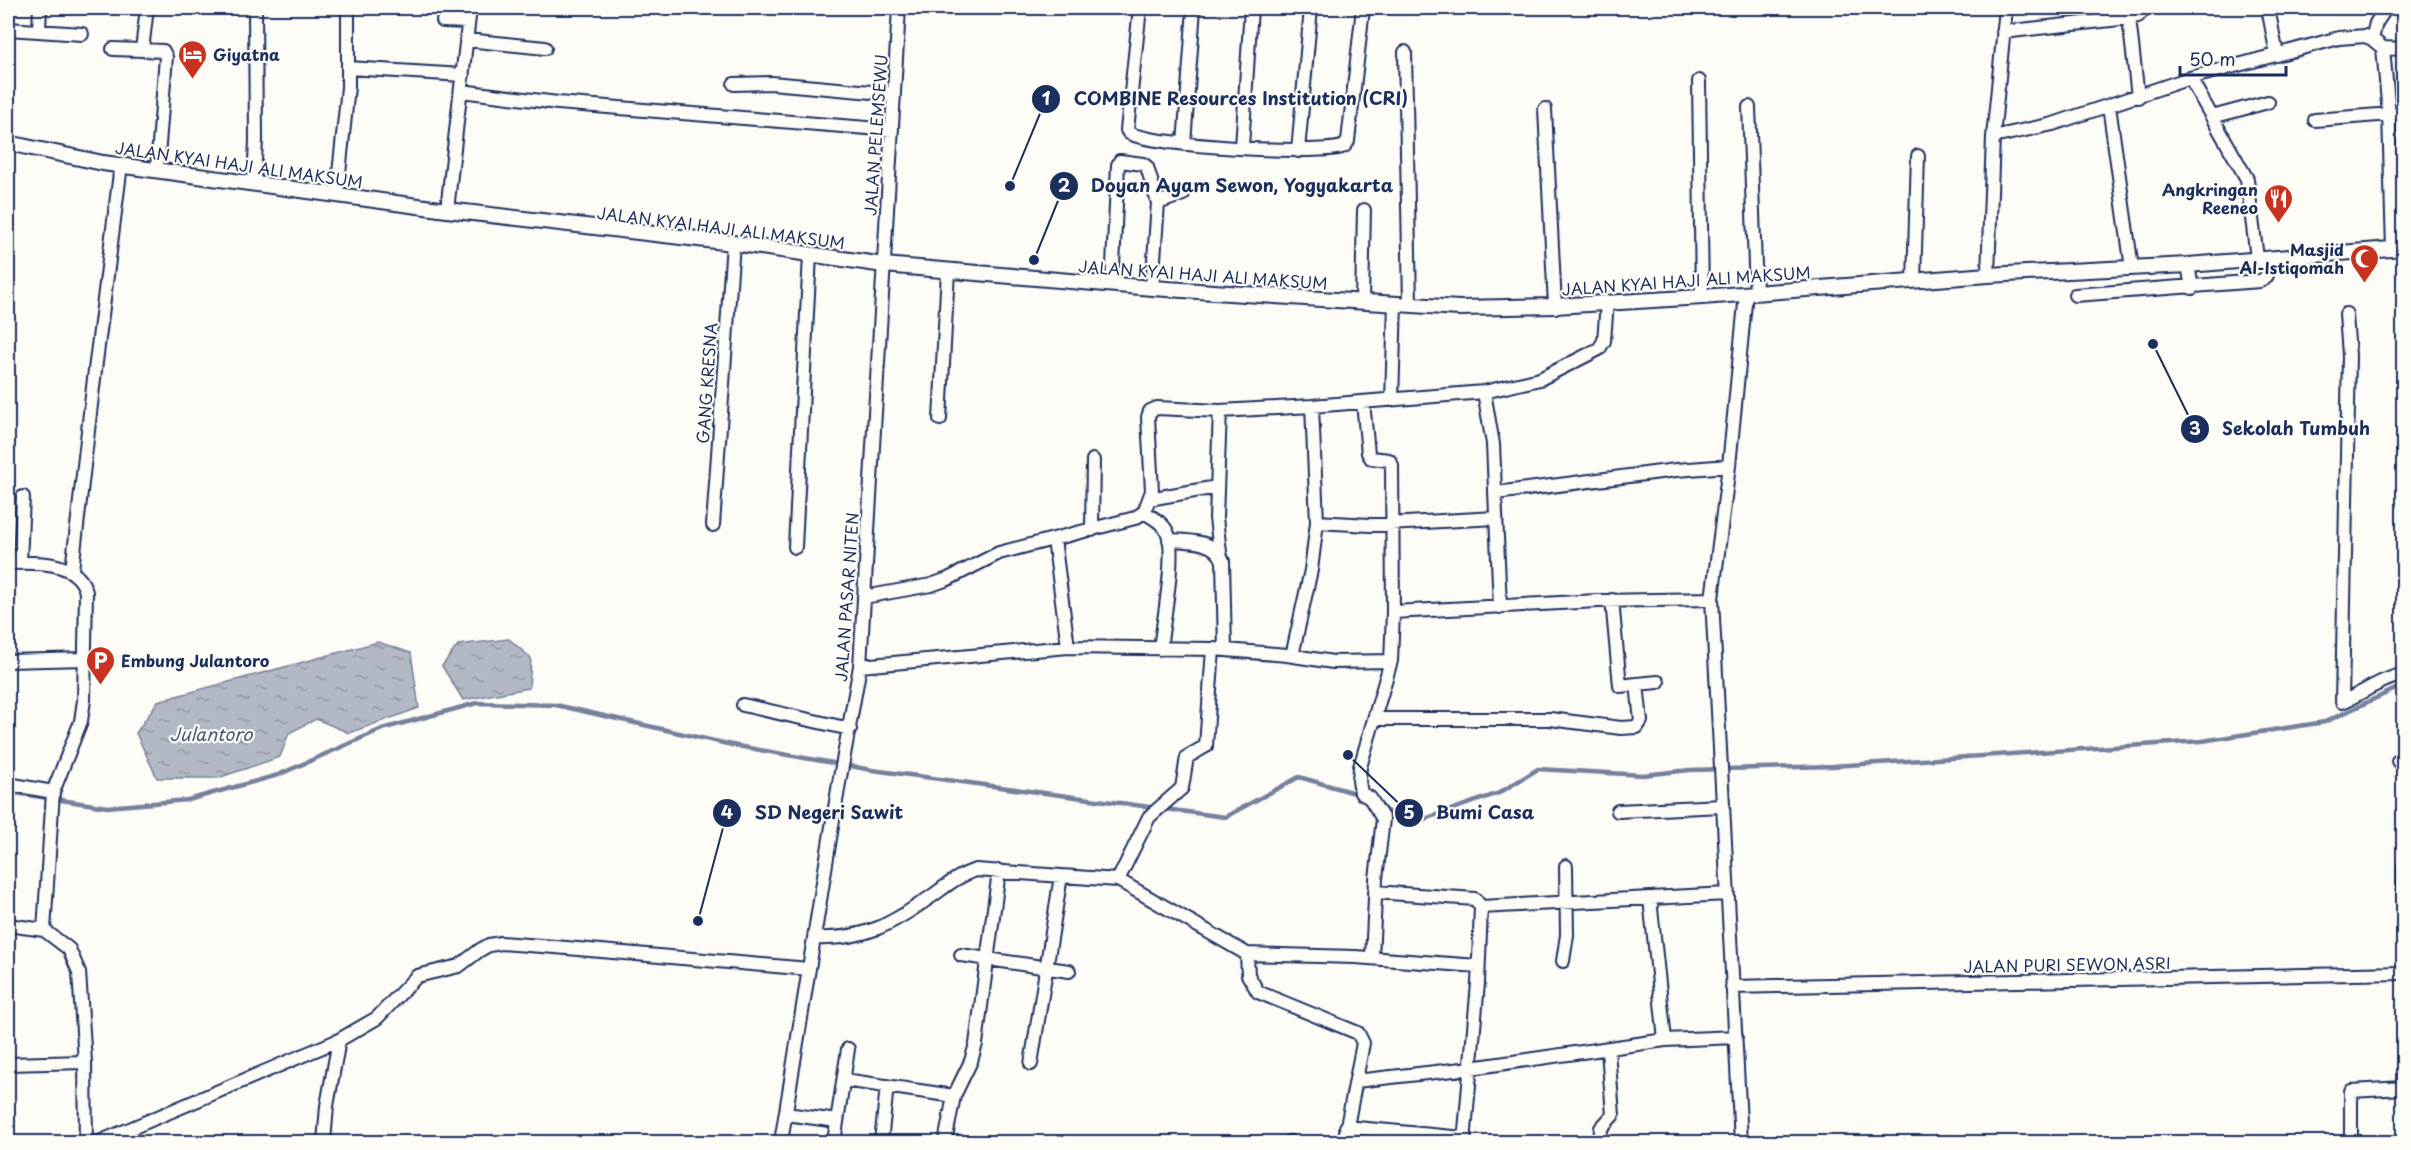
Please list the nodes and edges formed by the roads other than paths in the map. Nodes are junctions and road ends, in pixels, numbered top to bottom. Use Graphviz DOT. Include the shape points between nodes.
graph roads {
  1 [pos="40,8"];
  2 [pos="147,8"];
  3 [pos="255,8"];
  4 [pos="348,8"];
  5 [pos="470,8"];
  6 [pos="892,8"];
  7 [pos="899,8"];
  8 [pos="1140,8"];
  9 [pos="1194,8"];
  10 [pos="1251,8"];
  11 [pos="1311,8"];
  12 [pos="1362,8"];
  13 [pos="2006,8"];
  14 [pos="2145,8"];
  15 [pos="2268,8"];
  16 [pos="2386,8"];
  17 [pos="2129,18"];
  18 [pos="443,21"];
  19 [pos="468,22"];
  20 [pos="8,29"];
  21 [pos="39,30"];
  22 [pos="2003,32"];
  23 [pos="82,33"];
  24 [pos="2372,39"];
  25 [pos="467,40"];
  26 [pos="545,48"];
  27 [pos="2383,48"];
  28 [pos="113,49"];
  29 [pos="2403,49"];
  30 [pos="142,50"];
  31 [pos="1405,52"];
  32 [pos="2277,55"];
  33 [pos="348,69"];
  34 [pos="463,75"];
  35 [pos="2190,78"];
  36 [pos="1699,81"];
  37 [pos="734,84"];
  38 [pos="461,91"];
  39 [pos="894,94"];
  40 [pos="2138,97"];
  41 [pos="2268,102"];
  42 [pos="2109,106"];
  43 [pos="1749,107"];
  44 [pos="1545,109"];
  45 [pos="2403,113"];
  46 [pos="2389,114"];
  47 [pos="2212,117"];
  48 [pos="2315,120"];
  49 [pos="892,130"];
  50 [pos="1993,137"];
  51 [pos="8,143"];
  52 [pos="1184,144"];
  53 [pos="1242,147"];
  54 [pos="1298,151"];
  55 [pos="1918,156"];
  56 [pos="121,165"];
  57 [pos="157,169"];
  58 [pos="254,182"];
  59 [pos="337,194"];
  60 [pos="1182,194"];
  61 [pos="1158,204"];
  62 [pos="447,210"];
  63 [pos="1364,210"];
  64 [pos="733,243"];
  65 [pos="2398,249"];
  66 [pos="810,255"];
  67 [pos="2261,258"];
  68 [pos="884,265"];
  69 [pos="2188,265"];
  70 [pos="2132,268"];
  71 [pos="948,271"];
  72 [pos="1988,275"];
  73 [pos="1914,281"];
  74 [pos="1112,285"];
  75 [pos="1152,288"];
  76 [pos="2192,288"];
  77 [pos="1751,293"];
  78 [pos="2075,296"];
  79 [pos="1702,297"];
  80 [pos="1362,301"];
  81 [pos="1607,302"];
  82 [pos="1395,303"];
  83 [pos="1410,304"];
  84 [pos="1554,306"];
  85 [pos="2346,314"];
  86 [pos="1484,392"];
  87 [pos="1392,400"];
  88 [pos="1363,402"];
  89 [pos="1312,406"];
  90 [pos="1220,411"];
  91 [pos="940,419"];
  92 [pos="1093,460"];
  93 [pos="1729,466"];
  94 [pos="1217,486"];
  95 [pos="1496,493"];
  96 [pos="23,497"];
  97 [pos="1149,499"];
  98 [pos="1144,512"];
  99 [pos="1496,518"];
  100 [pos="1317,522"];
  101 [pos="713,525"];
  102 [pos="1393,525"];
  103 [pos="1092,530"];
  104 [pos="1054,538"];
  105 [pos="1169,540"];
  106 [pos="795,547"];
  107 [pos="1220,552"];
  108 [pos="14,563"];
  109 [pos="72,570"];
  110 [pos="864,597"];
  111 [pos="1712,599"];
  112 [pos="1612,600"];
  113 [pos="1500,607"];
  114 [pos="1393,612"];
  115 [pos="1068,647"];
  116 [pos="1160,649"];
  117 [pos="1219,650"];
  118 [pos="1292,656"];
  119 [pos="86,659"];
  120 [pos="8,661"];
  121 [pos="1391,661"];
  122 [pos="860,666"];
  123 [pos="2403,674"];
  124 [pos="1658,682"];
  125 [pos="1637,684"];
  126 [pos="743,705"];
  127 [pos="1374,719"];
  128 [pos="850,729"];
  129 [pos="8,784"];
  130 [pos="53,801"];
  131 [pos="1722,806"];
  132 [pos="1618,811"];
  133 [pos="1566,866"];
  134 [pos="2403,867"];
  135 [pos="999,870"];
  136 [pos="1061,876"];
  137 [pos="1118,880"];
  138 [pos="1375,892"];
  139 [pos="1727,894"];
  140 [pos="1650,899"];
  141 [pos="1567,903"];
  142 [pos="2403,903"];
  143 [pos="1481,907"];
  144 [pos="8,925"];
  145 [pos="44,930"];
  146 [pos="815,938"];
  147 [pos="961,954"];
  148 [pos="1247,954"];
  149 [pos="1372,958"];
  150 [pos="988,959"];
  151 [pos="1563,961"];
  152 [pos="1479,966"];
  153 [pos="1045,967"];
  154 [pos="809,969"];
  155 [pos="1069,971"];
  156 [pos="2403,973"];
  157 [pos="1732,987"];
  158 [pos="1736,1037"];
  159 [pos="339,1040"];
  160 [pos="1665,1040"];
  161 [pos="848,1049"];
  162 [pos="1608,1050"];
  163 [pos="85,1062"];
  164 [pos="8,1064"];
  165 [pos="1031,1065"];
  166 [pos="1471,1068"];
  167 [pos="844,1080"];
  168 [pos="1356,1081"];
  169 [pos="887,1086"];
  170 [pos="2403,1088"];
  171 [pos="954,1096"];
  172 [pos="786,1114"];
  173 [pos="837,1121"];
  174 [pos="1346,1127"];
  175 [pos="1464,1140"];
  176 [pos="86,1143"];
  177 [pos="99,1143"];
  178 [pos="324,1143"];
  179 [pos="781,1143"];
  180 [pos="834,1143"];
  181 [pos="881,1143"];
  182 [pos="945,1143"];
  183 [pos="1344,1143"];
  184 [pos="1600,1143"];
  185 [pos="1741,1143"];
  186 [pos="2351,1143"];
  1 -- 21 [label="street"];
  2 -- 30 [label="street"];
  3 -- 58 [label="street"];
  4 -- 33 [label="street"];
  5 -- 19 [label="street"];
  6 -- 7 [label="street"];
  7 -- 39 [label="street, JALAN PELEMSEWU"];
  8 -- 52 [label="street" via="1127,130 1132,135"];
  9 -- 52 [label="street"];
  10 -- 53 [label="street"];
  11 -- 54 [label="street"];
  12 -- 54 [label="street" via="1348,141 1342,147"];
  13 -- 22 [label="street"];
  14 -- 17 [label="street"];
  15 -- 32 [label="street"];
  16 -- 24 [label="street"];
  17 -- 22 [label="street"];
  17 -- 40 [label="street"];
  18 -- 19 [label="street"];
  19 -- 25 [label="street"];
  20 -- 21 [label="street"];
  21 -- 23 [label="street"];
  22 -- 50 [label="street"];
  24 -- 27 [label="street"];
  24 -- 32 [label="street" via="2339,38"];
  25 -- 26 [label="street"];
  25 -- 34 [label="street"];
  27 -- 29 [label="street"];
  27 -- 46 [label="street"];
  28 -- 30 [label="street"];
  30 -- 57 [label="street" via="163,51 166,57"];
  31 -- 83 [label="street"];
  32 -- 35 [label="street"];
  33 -- 34 [label="street"];
  33 -- 59 [label="street"];
  34 -- 38 [label="street"];
  35 -- 40 [label="street"];
  35 -- 47 [label="street"];
  36 -- 79 [label="street"];
  37 -- 39 [label="street" via="771,83"];
  38 -- 49 [label="street" via="558,103"];
  38 -- 62 [label="street"];
  39 -- 49 [label="street, JALAN PELEMSEWU"];
  40 -- 42 [label="street"];
  41 -- 47 [label="street"];
  42 -- 50 [label="street"];
  42 -- 70 [label="street"];
  43 -- 77 [label="street"];
  44 -- 84 [label="street"];
  45 -- 46 [label="street"];
  46 -- 48 [label="street"];
  46 -- 65 [label="street"];
  47 -- 67 [label="street" via="2247,179"];
  49 -- 68 [label="street, JALAN PELEMSEWU"];
  50 -- 72 [label="street"];
  51 -- 56 [label="street, JALAN KYAI HAJI ALI MAKSUM"];
  52 -- 53 [label="street"];
  53 -- 54 [label="street"];
  55 -- 73 [label="street"];
  56 -- 57 [label="street, JALAN KYAI HAJI ALI MAKSUM"];
  56 -- 109 [label="street"];
  57 -- 58 [label="street, JALAN KYAI HAJI ALI MAKSUM"];
  58 -- 59 [label="street, JALAN KYAI HAJI ALI MAKSUM"];
  59 -- 62 [label="street, JALAN KYAI HAJI ALI MAKSUM"];
  60 -- 61 [label="street"];
  61 -- 74 [label="street" via="1147,167 1120,161"];
  61 -- 75 [label="street"];
  62 -- 64 [label="street, JALAN KYAI HAJI ALI MAKSUM"];
  63 -- 80 [label="street"];
  64 -- 66 [label="street, JALAN KYAI HAJI ALI MAKSUM"];
  64 -- 101 [label="street, GANG KRESNA"];
  65 -- 67 [label="street, JALAN KYAI HAJI ALI MAKSUM"];
  66 -- 68 [label="street, JALAN KYAI HAJI ALI MAKSUM"];
  66 -- 106 [label="street"];
  67 -- 69 [label="street, JALAN KYAI HAJI ALI MAKSUM"];
  67 -- 76 [label="street" via="2268,273 2264,280"];
  68 -- 71 [label="street, JALAN KYAI HAJI ALI MAKSUM"];
  68 -- 110 [label="street, JALAN PASAR NITEN"];
  69 -- 70 [label="street, JALAN KYAI HAJI ALI MAKSUM"];
  69 -- 76 [label="street"];
  70 -- 72 [label="street, JALAN KYAI HAJI ALI MAKSUM"];
  71 -- 74 [label="street, JALAN KYAI HAJI ALI MAKSUM"];
  71 -- 91 [label="street"];
  72 -- 73 [label="street, JALAN KYAI HAJI ALI MAKSUM"];
  73 -- 77 [label="street, JALAN KYAI HAJI ALI MAKSUM"];
  74 -- 75 [label="street, JALAN KYAI HAJI ALI MAKSUM"];
  75 -- 80 [label="street, JALAN KYAI HAJI ALI MAKSUM"];
  76 -- 78 [label="street"];
  77 -- 79 [label="street, JALAN KYAI HAJI ALI MAKSUM"];
  77 -- 93 [label="street"];
  79 -- 81 [label="street, JALAN KYAI HAJI ALI MAKSUM"];
  80 -- 82 [label="street, JALAN KYAI HAJI ALI MAKSUM"];
  81 -- 84 [label="street, JALAN KYAI HAJI ALI MAKSUM"];
  81 -- 86 [label="street" via="1604,341 1595,352 1540,379"];
  82 -- 83 [label="street, JALAN KYAI HAJI ALI MAKSUM"];
  82 -- 87 [label="street"];
  83 -- 84 [label="street, JALAN KYAI HAJI ALI MAKSUM" via="1460,308"];
  85 -- 123 [label="street" via="2349,356 2342,702 2387,677"];
  86 -- 87 [label="street"];
  86 -- 95 [label="street"];
  87 -- 88 [label="street"];
  88 -- 89 [label="street"];
  88 -- 102 [label="street" via="1368,453 1371,458 1389,460 1392,465"];
  89 -- 90 [label="street"];
  89 -- 100 [label="street"];
  90 -- 94 [label="street"];
  90 -- 97 [label="street" via="1150,411"];
  92 -- 103 [label="street"];
  93 -- 95 [label="street"];
  93 -- 111 [label="street"];
  94 -- 97 [label="street"];
  94 -- 107 [label="street"];
  95 -- 99 [label="street"];
  96 -- 108 [label="street"];
  97 -- 98 [label="street"];
  98 -- 103 [label="street"];
  98 -- 105 [label="street" via="1158,521"];
  99 -- 102 [label="street"];
  99 -- 113 [label="street"];
  100 -- 102 [label="street"];
  100 -- 118 [label="street"];
  102 -- 114 [label="street"];
  103 -- 104 [label="street"];
  104 -- 110 [label="street" via="999,553 948,579"];
  104 -- 115 [label="street"];
  105 -- 107 [label="street" via="1211,546"];
  105 -- 116 [label="street" via="1172,549"];
  107 -- 117 [label="street" via="1223,561"];
  108 -- 109 [label="street"];
  109 -- 119 [label="street" via="86,592"];
  110 -- 122 [label="street, JALAN PASAR NITEN"];
  111 -- 112 [label="street"];
  111 -- 131 [label="street"];
  112 -- 113 [label="street"];
  112 -- 125 [label="street" via="1620,686"];
  113 -- 114 [label="street"];
  114 -- 121 [label="street"];
  115 -- 116 [label="street"];
  115 -- 122 [label="street"];
  116 -- 117 [label="street"];
  117 -- 118 [label="street"];
  117 -- 137 [label="street" via="1207,743 1204,749 1187,757 1182,788 1149,817"];
  118 -- 121 [label="street" via="1333,662"];
  119 -- 120 [label="street"];
  119 -- 130 [label="street" via="82,715"];
  121 -- 127 [label="street"];
  122 -- 128 [label="street, JALAN PASAR NITEN"];
  124 -- 125 [label="street"];
  125 -- 127 [label="street" via="1641,721 1634,729 1550,719"];
  126 -- 128 [label="street"];
  127 -- 138 [label="street" via="1359,781 1361,793 1370,798 1383,819"];
  128 -- 146 [label="street, JALAN PASAR NITEN"];
  129 -- 130 [label="street"];
  130 -- 145 [label="street"];
  131 -- 132 [label="street"];
  131 -- 139 [label="street"];
  133 -- 141 [label="street"];
  134 -- 142 [label="street"];
  135 -- 136 [label="street"];
  135 -- 146 [label="street" via="965,873 906,914 871,932"];
  135 -- 150 [label="street"];
  136 -- 137 [label="street"];
  136 -- 153 [label="street"];
  137 -- 148 [label="street"];
  138 -- 143 [label="street" via="1475,899"];
  138 -- 149 [label="street"];
  139 -- 140 [label="street"];
  139 -- 157 [label="street"];
  140 -- 141 [label="street"];
  140 -- 160 [label="street"];
  141 -- 143 [label="street"];
  141 -- 151 [label="street"];
  143 -- 152 [label="street"];
  144 -- 145 [label="street"];
  145 -- 163 [label="street" via="69,949 76,963"];
  146 -- 154 [label="street, JALAN PASAR NITEN"];
  147 -- 150 [label="street"];
  148 -- 149 [label="street"];
  148 -- 168 [label="street" via="1248,975 1258,992 1358,1033 1363,1043"];
  149 -- 152 [label="street"];
  150 -- 153 [label="street"];
  150 -- 171 [label="street" via="974,1053"];
  152 -- 166 [label="street"];
  153 -- 155 [label="street"];
  153 -- 165 [label="street"];
  154 -- 159 [label="street" via="501,943 489,945 459,966 417,976 377,1018"];
  154 -- 172 [label="street, JALAN PASAR NITEN"];
  156 -- 157 [label="street, JALAN PURI SEWON ASRI"];
  157 -- 158 [label="street"];
  158 -- 160 [label="street"];
  158 -- 185 [label="street"];
  159 -- 177 [label="street"];
  159 -- 178 [label="street"];
  160 -- 162 [label="street"];
  161 -- 167 [label="street"];
  162 -- 166 [label="street"];
  162 -- 184 [label="street" via="1613,1115 1601,1128"];
  163 -- 164 [label="street"];
  163 -- 176 [label="street"];
  166 -- 168 [label="street"];
  166 -- 175 [label="street"];
  167 -- 169 [label="street"];
  167 -- 173 [label="street"];
  168 -- 174 [label="street"];
  169 -- 171 [label="street"];
  169 -- 181 [label="street"];
  170 -- 186 [label="street" via="2351,1091"];
  171 -- 182 [label="street"];
  172 -- 173 [label="street"];
  172 -- 179 [label="street, JALAN PASAR NITEN"];
  173 -- 180 [label="street"];
  174 -- 175 [label="street"];
  174 -- 183 [label="street"];
}
